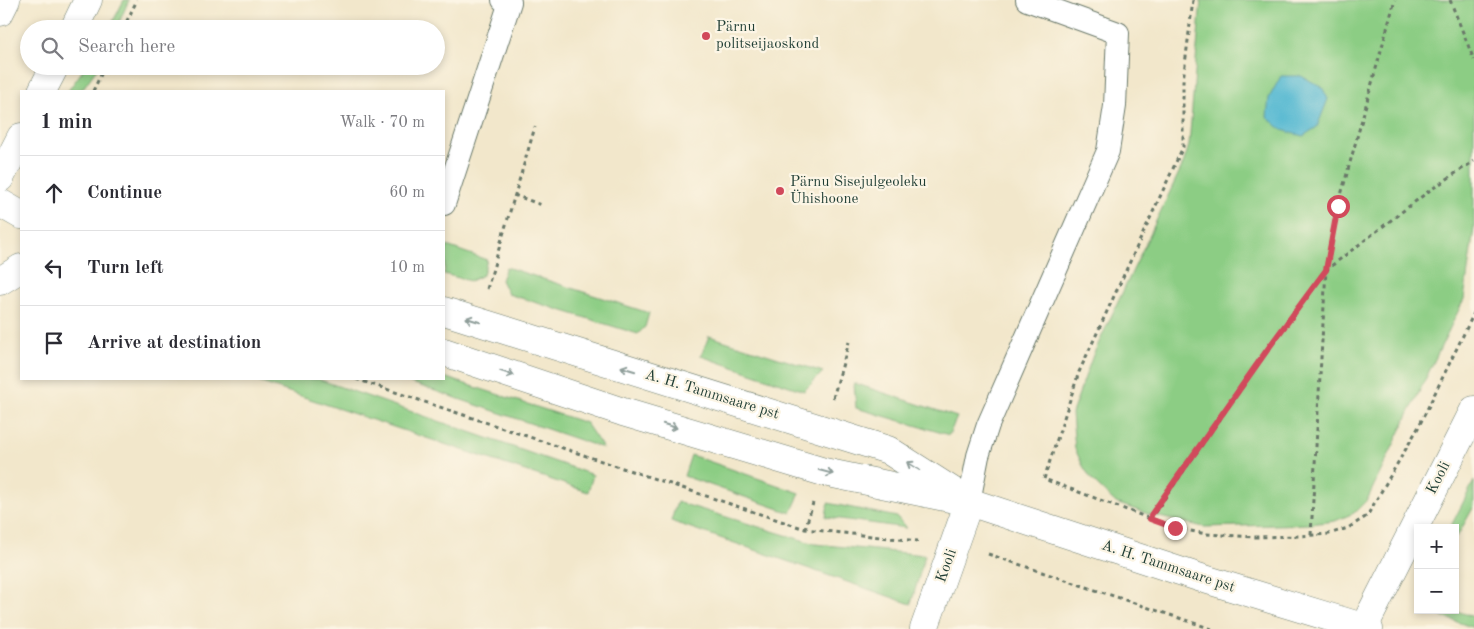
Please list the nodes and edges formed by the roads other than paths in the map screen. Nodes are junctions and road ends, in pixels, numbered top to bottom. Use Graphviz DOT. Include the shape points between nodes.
graph roads {
  1 [pos="6,0"];
  2 [pos="88,0"];
  3 [pos="504,0"];
  4 [pos="1027,0"];
  5 [pos="0,12"];
  6 [pos="78,20"];
  7 [pos="50,75"];
  8 [pos="43,90"];
  9 [pos="445,201"];
  10 [pos="0,203"];
  11 [pos="20,214"];
  12 [pos="20,269"];
  13 [pos="0,281"];
  14 [pos="445,311"];
  15 [pos="445,352"];
  16 [pos="1474,410"];
  17 [pos="969,502"];
  18 [pos="1366,628"];
  19 [pos="924,629"];
  1 -- 5 [label="street"];
  2 -- 6 [label="street"];
  3 -- 9 [label="lane" via="510,2"];
  4 -- 17 [label="lane" via="1118,33 1116,106 1108,152 988,425"];
  7 -- 8 [label="street"];
  10 -- 11 [label="street"];
  12 -- 13 [label="street"];
  17 -- 14 [label="street, A. H. Tammsaare pst, one-way" via="888,450"];
  15 -- 17 [label="street, A. H. Tammsaare pst, one-way" via="623,412 824,472"];
  16 -- 18 [label="street, Kooli"];
  17 -- 18 [label="street, A. H. Tammsaare pst" via="1198,578"];
  17 -- 19 [label="street, Kooli"];
}
